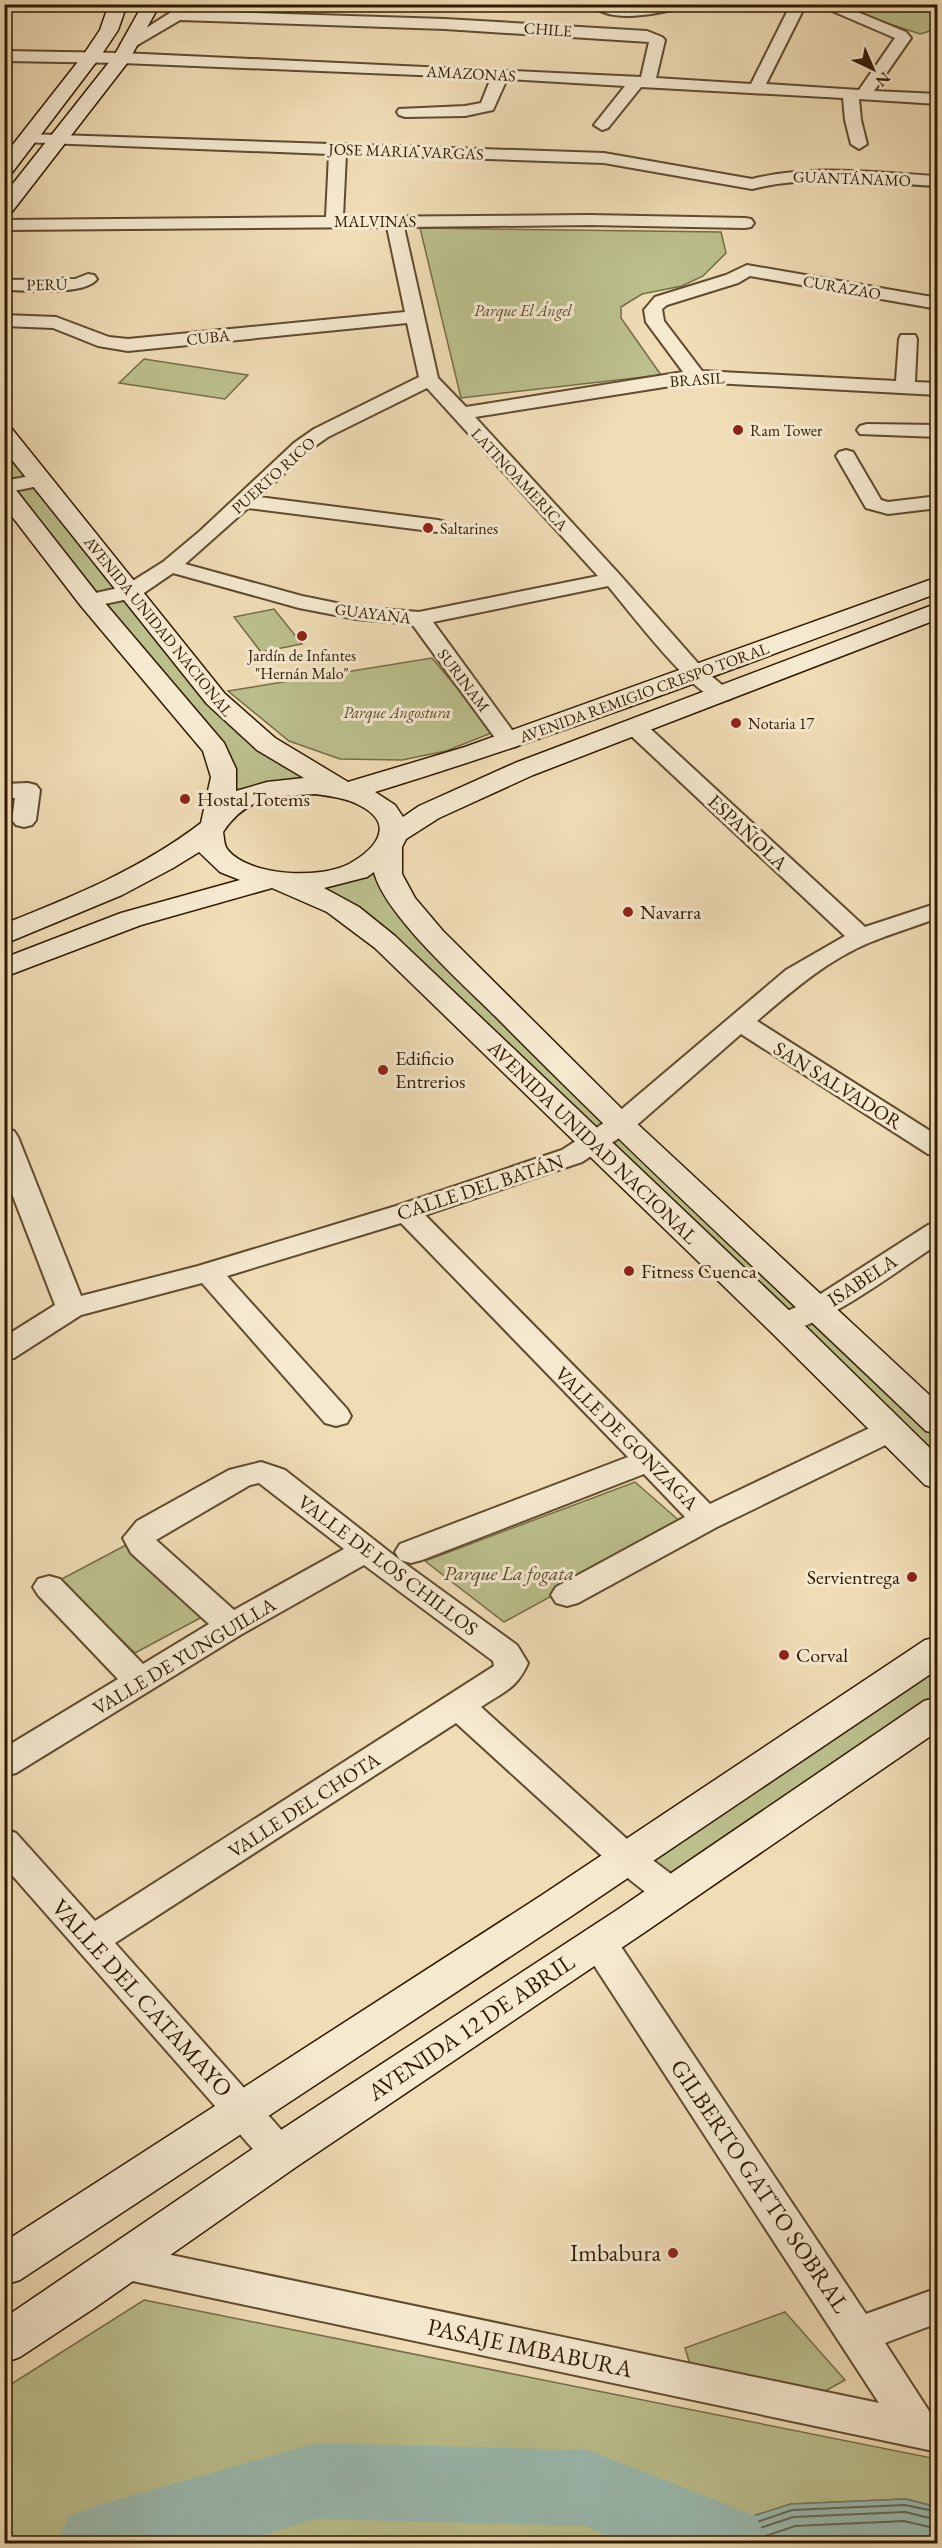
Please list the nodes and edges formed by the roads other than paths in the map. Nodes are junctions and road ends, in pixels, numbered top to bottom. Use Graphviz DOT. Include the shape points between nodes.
graph roads {
  1 [pos="118,4"];
  2 [pos="152,4"];
  3 [pos="194,4"];
  4 [pos="598,4"];
  5 [pos="682,4"];
  6 [pos="800,4"];
  7 [pos="824,5"];
  8 [pos="531,13"];
  9 [pos="178,15"];
  10 [pos="542,29"];
  11 [pos="126,51"];
  12 [pos="4,56"];
  13 [pos="91,57"];
  14 [pos="501,74"];
  15 [pos="641,81"];
  16 [pos="756,89"];
  17 [pos="858,94"];
  18 [pos="938,99"];
  19 [pos="405,112"];
  20 [pos="602,125"];
  21 [pos="27,139"];
  22 [pos="57,141"];
  23 [pos="859,144"];
  24 [pos="338,148"];
  25 [pos="4,170"];
  26 [pos="938,182"];
  27 [pos="752,184"];
  28 [pos="4,209"];
  29 [pos="334,221"];
  30 [pos="394,221"];
  31 [pos="4,225"];
  32 [pos="88,279"];
  33 [pos="4,285"];
  34 [pos="938,304"];
  35 [pos="415,317"];
  36 [pos="4,320"];
  37 [pos="908,339"];
  38 [pos="696,376"];
  39 [pos="429,379"];
  40 [pos="905,387"];
  41 [pos="938,388"];
  42 [pos="459,414"];
  43 [pos="867,430"];
  44 [pos="938,431"];
  45 [pos="4,434"];
  46 [pos="846,456"];
  47 [pos="41,480"];
  48 [pos="4,488"];
  49 [pos="243,501"];
  50 [pos="938,502"];
  51 [pos="438,526"];
  52 [pos="170,566"];
  53 [pos="613,579"];
  54 [pos="938,584"];
  55 [pos="130,592"];
  56 [pos="90,601"];
  57 [pos="938,610"];
  58 [pos="419,618"];
  59 [pos="696,675"];
  60 [pos="722,694"];
  61 [pos="635,727"];
  62 [pos="509,741"];
  63 [pos="344,790"];
  64 [pos="4,792"];
  65 [pos="24,820"];
  66 [pos="212,825"];
  67 [pos="391,841"];
  68 [pos="276,881"];
  69 [pos="937,911"];
  70 [pos="4,935"];
  71 [pos="861,937"];
  72 [pos="4,968"];
  73 [pos="740,1022"];
  74 [pos="607,1134"];
  75 [pos="4,1137"];
  76 [pos="938,1148"];
  77 [pos="406,1212"];
  78 [pos="938,1232"];
  79 [pos="208,1272"];
  80 [pos="71,1308"];
  81 [pos="818,1309"];
  82 [pos="783,1324"];
  83 [pos="4,1351"];
  84 [pos="336,1416"];
  85 [pos="938,1423"];
  86 [pos="889,1431"];
  87 [pos="648,1461"];
  88 [pos="938,1477"];
  89 [pos="706,1519"];
  90 [pos="366,1550"];
  91 [pos="411,1552"];
  92 [pos="49,1587"];
  93 [pos="567,1595"];
  94 [pos="231,1626"];
  95 [pos="938,1650"];
  96 [pos="512,1663"];
  97 [pos="140,1682"];
  98 [pos="458,1706"];
  99 [pos="938,1711"];
  100 [pos="4,1764"];
  101 [pos="4,1842"];
  102 [pos="626,1858"];
  103 [pos="671,1893"];
  104 [pos="91,1941"];
  105 [pos="599,1943"];
  106 [pos="243,2111"];
  107 [pos="280,2154"];
  108 [pos="123,2262"];
  109 [pos="4,2266"];
  110 [pos="938,2305"];
  111 [pos="858,2335"];
  112 [pos="4,2343"];
  113 [pos="928,2432"];
  1 -- 13 [label="main road" via="109,30"];
  2 -- 11 [label="main road"];
  3 -- 9 [label="street"];
  4 -- 5 [label="street" via="614,12"];
  6 -- 16 [label="street"];
  7 -- 17 [label="street" via="902,35"];
  8 -- 10 [label="street"];
  9 -- 10 [label="street, CHILE"];
  9 -- 11 [label="street"];
  10 -- 15 [label="street, CHILE" via="653,37 657,40 650,76"];
  11 -- 13 [label="street, AMAZONAS"];
  11 -- 14 [label="street, AMAZONAS"];
  11 -- 22 [label="main road"];
  12 -- 13 [label="street, AMAZONAS"];
  13 -- 21 [label="main road"];
  14 -- 15 [label="street, AMAZONAS"];
  14 -- 19 [label="street" via="487,107"];
  15 -- 16 [label="street, AMAZONAS"];
  15 -- 20 [label="street"];
  16 -- 17 [label="street, AMAZONAS"];
  17 -- 18 [label="street, AMAZONAS"];
  17 -- 23 [label="street" via="853,120"];
  21 -- 22 [label="street"];
  21 -- 25 [label="main road"];
  22 -- 24 [label="street, JOSE MARIA VARGAS"];
  22 -- 28 [label="main road"];
  24 -- 27 [label="street, JOSE MARIA VARGAS" via="604,158"];
  24 -- 29 [label="street"];
  26 -- 27 [label="street, GUANTÁNAMO" via="797,175"];
  27 -- 30 [label="street, MALVINAS" via="745,229 590,220"];
  29 -- 30 [label="street, MALVINAS"];
  29 -- 31 [label="street, MALVINAS"];
  30 -- 35 [label="street, LATINOAMERICA"];
  32 -- 33 [label="street, PERÚ" via="79,284"];
  34 -- 38 [label="street, CURAZAO" via="747,264 732,279 661,301 652,309 654,322"];
  35 -- 36 [label="street, CUBA" via="128,345 105,342 56,323"];
  35 -- 39 [label="street, LATINOAMERICA"];
  37 -- 40 [label="street"];
  38 -- 40 [label="street, BRASIL"];
  38 -- 42 [label="street, BRASIL"];
  39 -- 42 [label="street, LATINOAMERICA"];
  39 -- 49 [label="street, PUERTO RICO" via="321,433"];
  40 -- 41 [label="street, BRASIL"];
  42 -- 53 [label="street, LATINOAMERICA"];
  43 -- 44 [label="street"];
  45 -- 47 [label="main road, AVENIDA UNIDAD NACIONAL"];
  46 -- 50 [label="street" via="873,504 888,508"];
  47 -- 48 [label="street"];
  47 -- 55 [label="main road, AVENIDA UNIDAD NACIONAL"];
  48 -- 56 [label="main road, AVENIDA UNIDAD NACIONAL"];
  49 -- 51 [label="street"];
  49 -- 52 [label="street, PUERTO RICO"];
  52 -- 55 [label="street, PUERTO RICO"];
  52 -- 58 [label="street, GUAYANA" via="310,604 356,613"];
  53 -- 58 [label="street, GUAYANA"];
  53 -- 59 [label="street, LATINOAMERICA"];
  54 -- 59 [label="main road, AVENIDA REMIGIO CRESPO TORAL"];
  55 -- 56 [label="street"];
  55 -- 63 [label="main road, AVENIDA UNIDAD NACIONAL" via="203,684 243,726"];
  56 -- 66 [label="main road, AVENIDA UNIDAD NACIONAL" via="215,749 226,776"];
  57 -- 60 [label="main road, AVENIDA REMIGIO CRESPO TORAL"];
  58 -- 62 [label="street, SURINAM"];
  59 -- 60 [label="street, LATINOAMERICA"];
  59 -- 62 [label="main road, AVENIDA REMIGIO CRESPO TORAL"];
  60 -- 61 [label="main road, AVENIDA REMIGIO CRESPO TORAL"];
  61 -- 67 [label="main road, AVENIDA REMIGIO CRESPO TORAL" via="480,788 429,812"];
  61 -- 71 [label="street, ESPAÑOLA"];
  62 -- 63 [label="main road, AVENIDA REMIGIO CRESPO TORAL"];
  63 -- 66 [label="main road" via="298,786 265,791 225,809"];
  63 -- 67 [label="main road, AVENIDA UNIDAD NACIONAL" via="381,808 392,822"];
  64 -- 65 [label="street" via="28,790"];
  66 -- 68 [label="main road" via="211,845 222,860 242,873"];
  66 -- 70 [label="main road" via="185,850 119,886"];
  67 -- 68 [label="main road, AVENIDA REMIGIO CRESPO TORAL" via="376,861 343,876 309,882"];
  67 -- 74 [label="main road, AVENIDA UNIDAD NACIONAL" via="388,874 403,901"];
  68 -- 72 [label="main road" via="131,919"];
  68 -- 74 [label="main road, AVENIDA UNIDAD NACIONAL" via="318,894 354,915"];
  69 -- 71 [label="street, CALLE DEL BATÁN"];
  71 -- 73 [label="street, CALLE DEL BATÁN" via="795,975"];
  73 -- 74 [label="street, CALLE DEL BATÁN"];
  73 -- 76 [label="street, SAN SALVADOR"];
  74 -- 77 [label="street, CALLE DEL BATÁN" via="572,1156"];
  74 -- 81 [label="main road, AVENIDA UNIDAD NACIONAL"];
  74 -- 82 [label="main road, AVENIDA UNIDAD NACIONAL"];
  75 -- 80 [label="street"];
  77 -- 79 [label="street, CALLE DEL BATÁN"];
  77 -- 87 [label="street, VALLE DE GONZAGA"];
  78 -- 81 [label="street, ISABELA"];
  79 -- 80 [label="street, CALLE DEL BATÁN"];
  79 -- 84 [label="street"];
  80 -- 83 [label="street, CALLE DEL BATÁN"];
  81 -- 82 [label="street, ISABELA"];
  81 -- 85 [label="main road, AVENIDA UNIDAD NACIONAL"];
  82 -- 86 [label="main road, AVENIDA UNIDAD NACIONAL"];
  86 -- 88 [label="main road, AVENIDA UNIDAD NACIONAL"];
  86 -- 89 [label="street, VALLE DE GONZAGA"];
  87 -- 89 [label="street, VALLE DE GONZAGA"];
  87 -- 91 [label="street"];
  89 -- 93 [label="street"];
  90 -- 94 [label="street, VALLE DE YUNGUILLA"];
  90 -- 94 [label="street, VALLE DE LOS CHILLOS" via="274,1477 261,1472 240,1477 148,1529 139,1538 142,1545"];
  90 -- 96 [label="street, VALLE DE LOS CHILLOS" via="505,1653"];
  92 -- 97 [label="street"];
  94 -- 97 [label="street, VALLE DE YUNGUILLA"];
  95 -- 102 [label="main road"];
  96 -- 98 [label="street, VALLE DEL CHOTA" via="507,1674"];
  97 -- 100 [label="street, VALLE DE YUNGUILLA"];
  98 -- 102 [label="street"];
  98 -- 104 [label="street, VALLE DEL CHOTA"];
  99 -- 103 [label="main road, AVENIDA 12 DE ABRIL"];
  101 -- 104 [label="street, VALLE DEL CATAMAYO"];
  102 -- 103 [label="street"];
  102 -- 106 [label="main road"];
  103 -- 105 [label="main road, AVENIDA 12 DE ABRIL"];
  104 -- 106 [label="street, VALLE DEL CATAMAYO"];
  105 -- 107 [label="main road, AVENIDA 12 DE ABRIL"];
  105 -- 111 [label="street, GILBERTO GATTO SOBRAL"];
  106 -- 107 [label="street, VALLE DEL CATAMAYO"];
  106 -- 109 [label="main road"];
  107 -- 108 [label="main road, AVENIDA 12 DE ABRIL"];
  108 -- 112 [label="main road, AVENIDA 12 DE ABRIL"];
  108 -- 113 [label="street, PASAJE IMBABURA"];
  110 -- 111 [label="street"];
  111 -- 113 [label="street, GILBERTO GATTO SOBRAL"];
}
